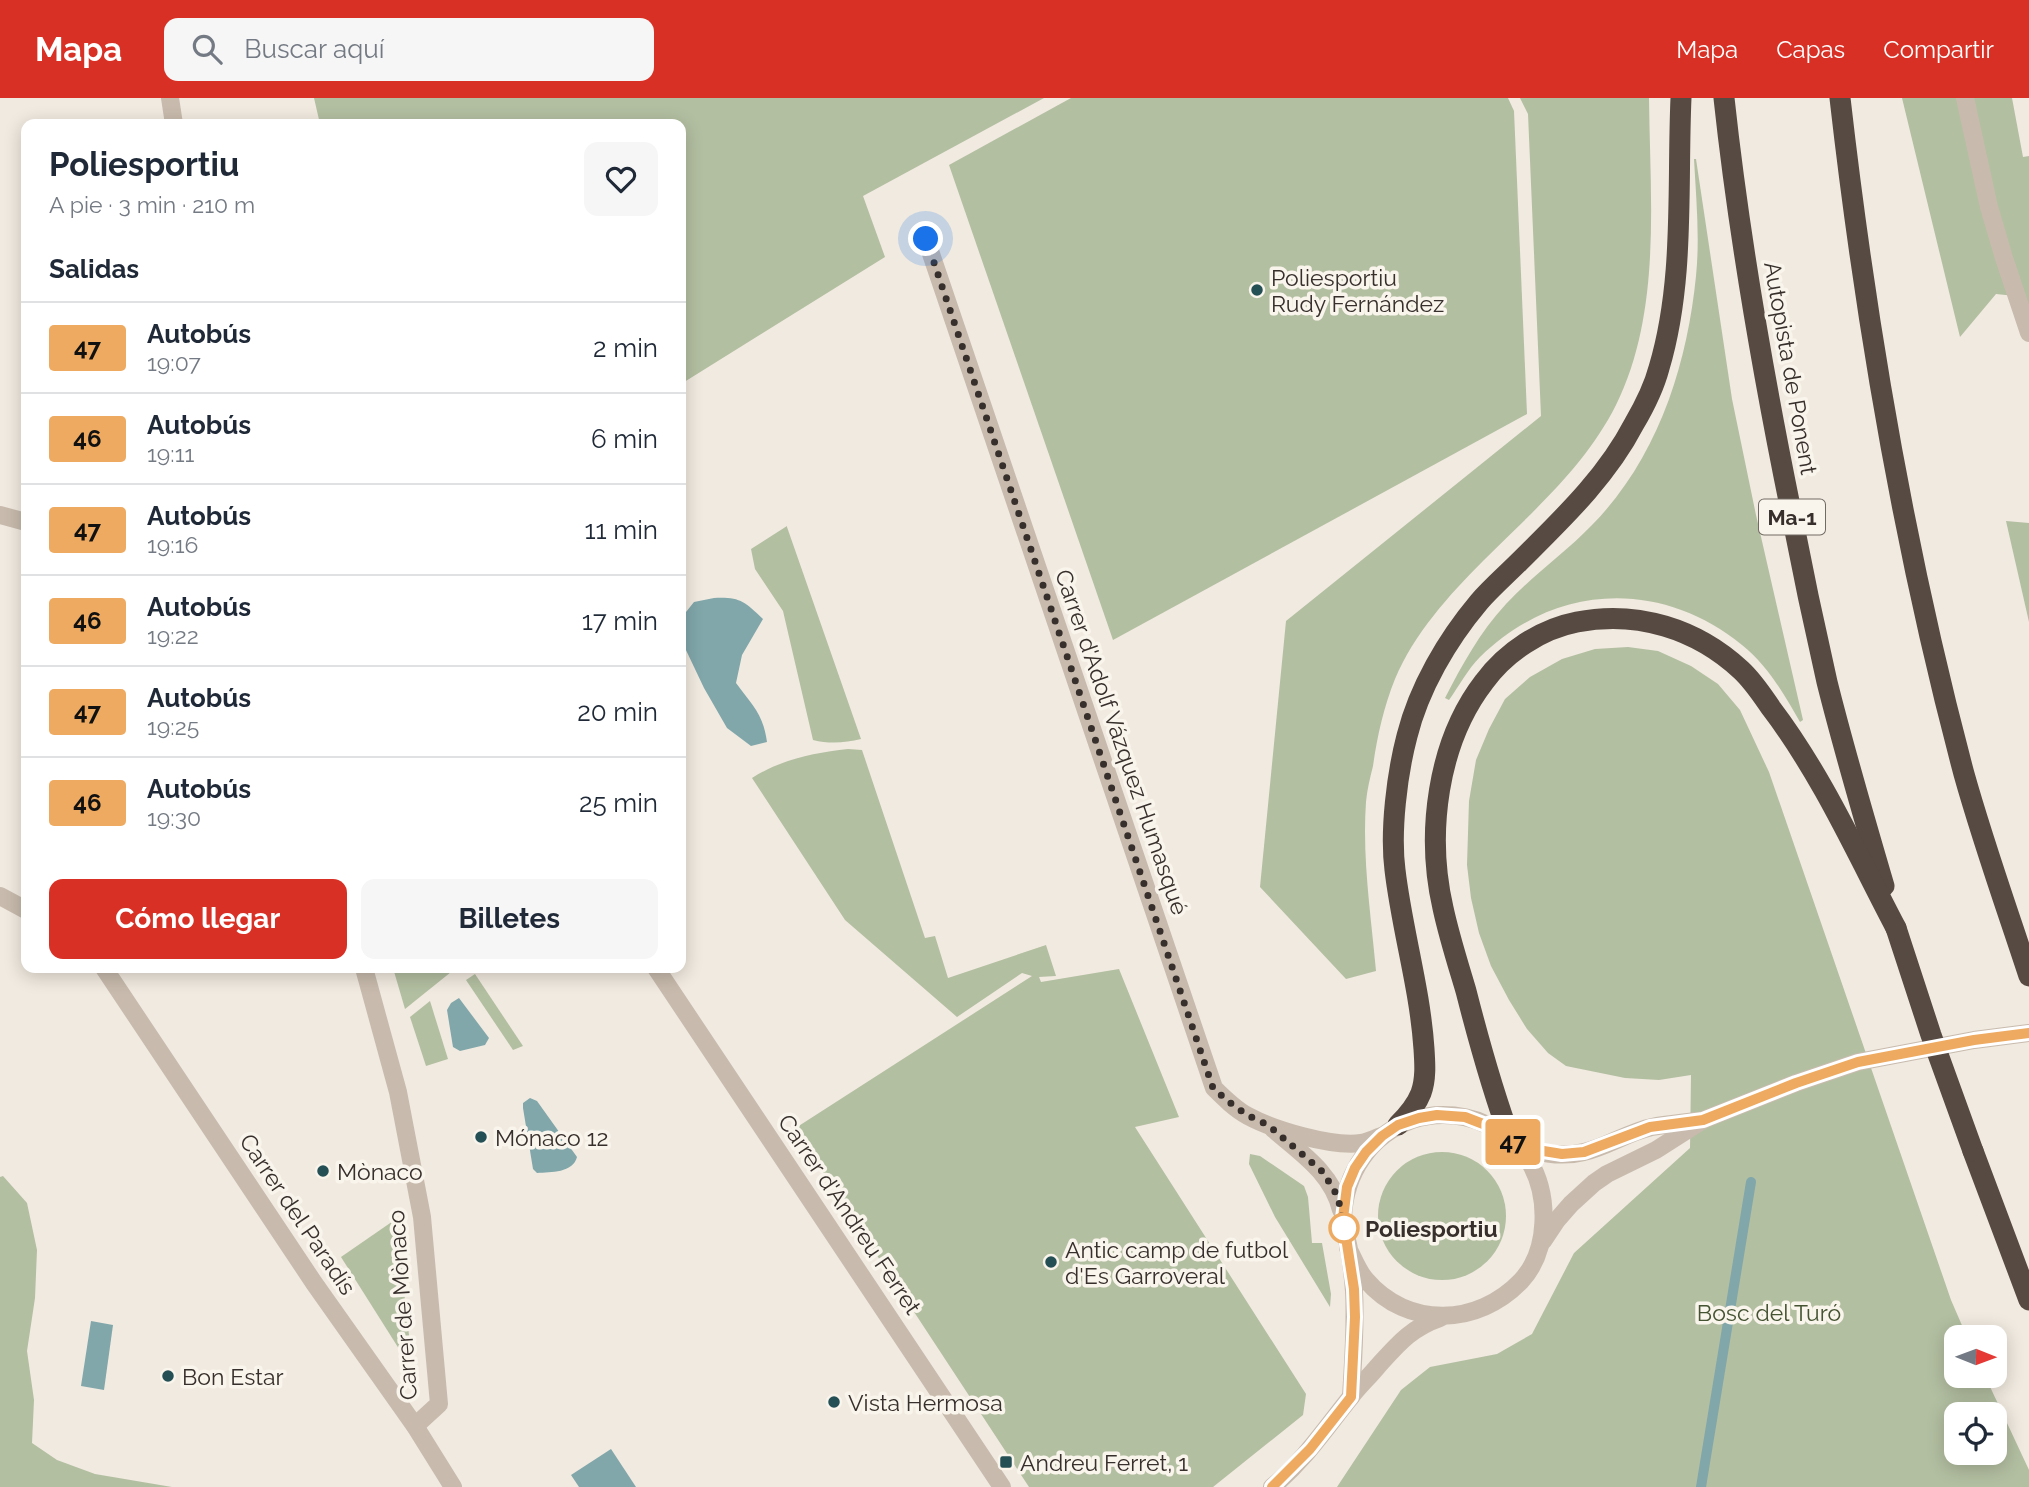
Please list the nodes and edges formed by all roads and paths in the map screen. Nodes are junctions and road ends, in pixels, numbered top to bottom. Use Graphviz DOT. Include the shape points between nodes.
graph roads {
  1 [pos="170,98"];
  2 [pos="1681,98"];
  3 [pos="1724,98"];
  4 [pos="1840,98"];
  5 [pos="1965,98"];
  6 [pos="173,119"];
  7 [pos="926,239"];
  8 [pos="2029,333"];
  9 [pos="0,514"];
  10 [pos="21,520"];
  11 [pos="0,896"];
  12 [pos="21,907"];
  13 [pos="1896,928"];
  14 [pos="107,973"];
  15 [pos="365,973"];
  16 [pos="659,973"];
  17 [pos="2029,976"];
  18 [pos="2029,1033"];
  19 [pos="1703,1120"];
  20 [pos="1268,1125"];
  21 [pos="1390,1131"];
  22 [pos="1511,1141"];
  23 [pos="1343,1218"];
  24 [pos="1348,1248"];
  25 [pos="1537,1251"];
  26 [pos="2029,1300"];
  27 [pos="1445,1316"];
  28 [pos="1351,1397"];
  29 [pos="415,1426"];
  30 [pos="453,1487"];
  31 [pos="1002,1487"];
  32 [pos="1272,1487"];
  1 -- 6 [label="street"];
  2 -- 21 [label="highway" via="1675,271 1659,370 1634,425 1590,489 1480,601 1457,632 1424,689 1407,735 1395,822 1395,870 1425,1063 1420,1095 1411,1112"];
  3 -- 13 [label="highway, Autopista de Ponent / Ma-1" via="1748,281 1808,598"];
  4 -- 17 [label="highway" via="1887,423 1921,598 1965,777"];
  5 -- 8 [label="street" via="1989,208"];
  7 -- 20 [label="street, Carrer d'Adolf Vázquez Humasqué" via="1213,1088"];
  9 -- 10 [label="street"];
  11 -- 12 [label="street"];
  13 -- 22 [label="highway" via="1790,732 1726,657 1671,627 1630,618 1568,624 1533,639 1489,675 1464,712 1447,761 1437,821 1443,907 1489,1079"];
  13 -- 26 [label="highway, Ma-1, bridge"];
  14 -- 29 [label="street, Carrer del Paradís"];
  15 -- 29 [label="street, Carrer de Mònaco" via="400,1102 422,1217 439,1404"];
  16 -- 31 [label="street, Carrer d'Andreu Ferret"];
  18 -- 19 [label="street" via="1858,1062"];
  19 -- 22 [label="street" via="1650,1127 1584,1152 1539,1152"];
  19 -- 25 [label="street" via="1594,1183 1557,1220"];
  20 -- 21 [label="street, Carrer d'Adolf Vázquez Humasqué" via="1325,1141 1361,1143"];
  20 -- 23 [label="street" via="1323,1172 1338,1197"];
  21 -- 22 [label="street" via="1419,1118 1465,1117"];
  21 -- 23 [label="street" via="1355,1168"];
  22 -- 25 [label="street" via="1530,1163 1541,1191 1544,1220"];
  23 -- 24 [label="street"];
  24 -- 27 [label="street" via="1365,1279 1396,1305"];
  24 -- 28 [label="street" via="1355,1317"];
  25 -- 27 [label="street" via="1522,1280 1495,1303 1463,1315"];
  27 -- 28 [label="street" via="1408,1334"];
  28 -- 32 [label="street"];
  29 -- 30 [label="street, Carrer del Paradís"];
}
